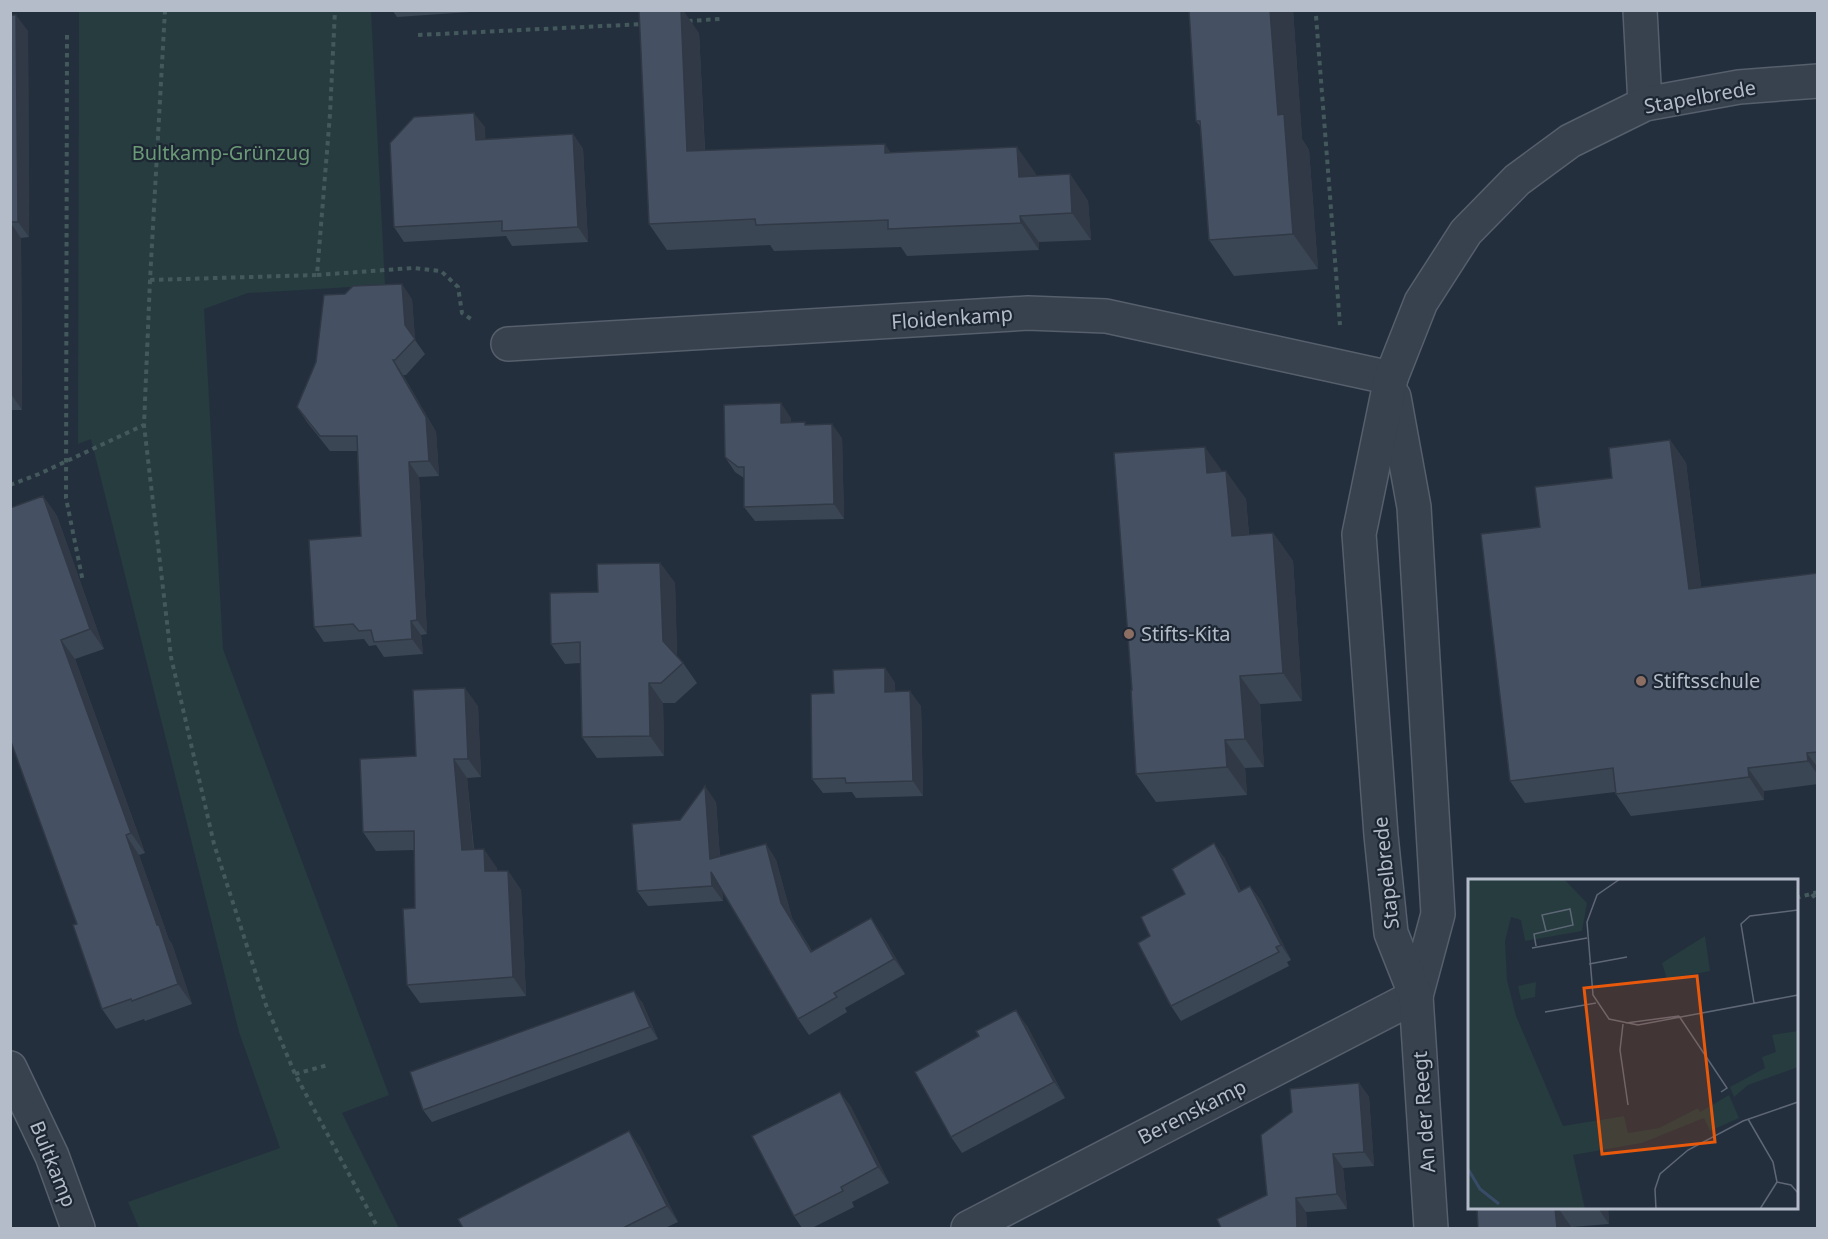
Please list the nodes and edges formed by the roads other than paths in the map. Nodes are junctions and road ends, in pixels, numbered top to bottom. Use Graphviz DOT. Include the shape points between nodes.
graph roads {
  1 [pos="1640,10"];
  2 [pos="1818,81"];
  3 [pos="1645,104"];
  4 [pos="508,344"];
  5 [pos="1391,378"];
  6 [pos="1416,996"];
  7 [pos="10,1068"];
  8 [pos="78,1228"];
  9 [pos="968,1228"];
  10 [pos="1431,1228"];
  1 -- 3 [label="street"];
  2 -- 3 [label="street, Stapelbrede" via="1738,87"];
  3 -- 5 [label="street, Stapelbrede" via="1570,141 1516,180 1466,232 1421,302"];
  4 -- 5 [label="street, Floidenkamp" via="1039,314 1106,316"];
  5 -- 6 [label="street, Stapelbrede" via="1414,507 1438,914"];
  5 -- 6 [label="street, Stapelbrede" via="1359,534 1391,933"];
  6 -- 9 [label="street, Berenskamp"];
  6 -- 10 [label="street, An der Reegt"];
  7 -- 8 [label="street, Bultkamp" via="52,1156"];
}
